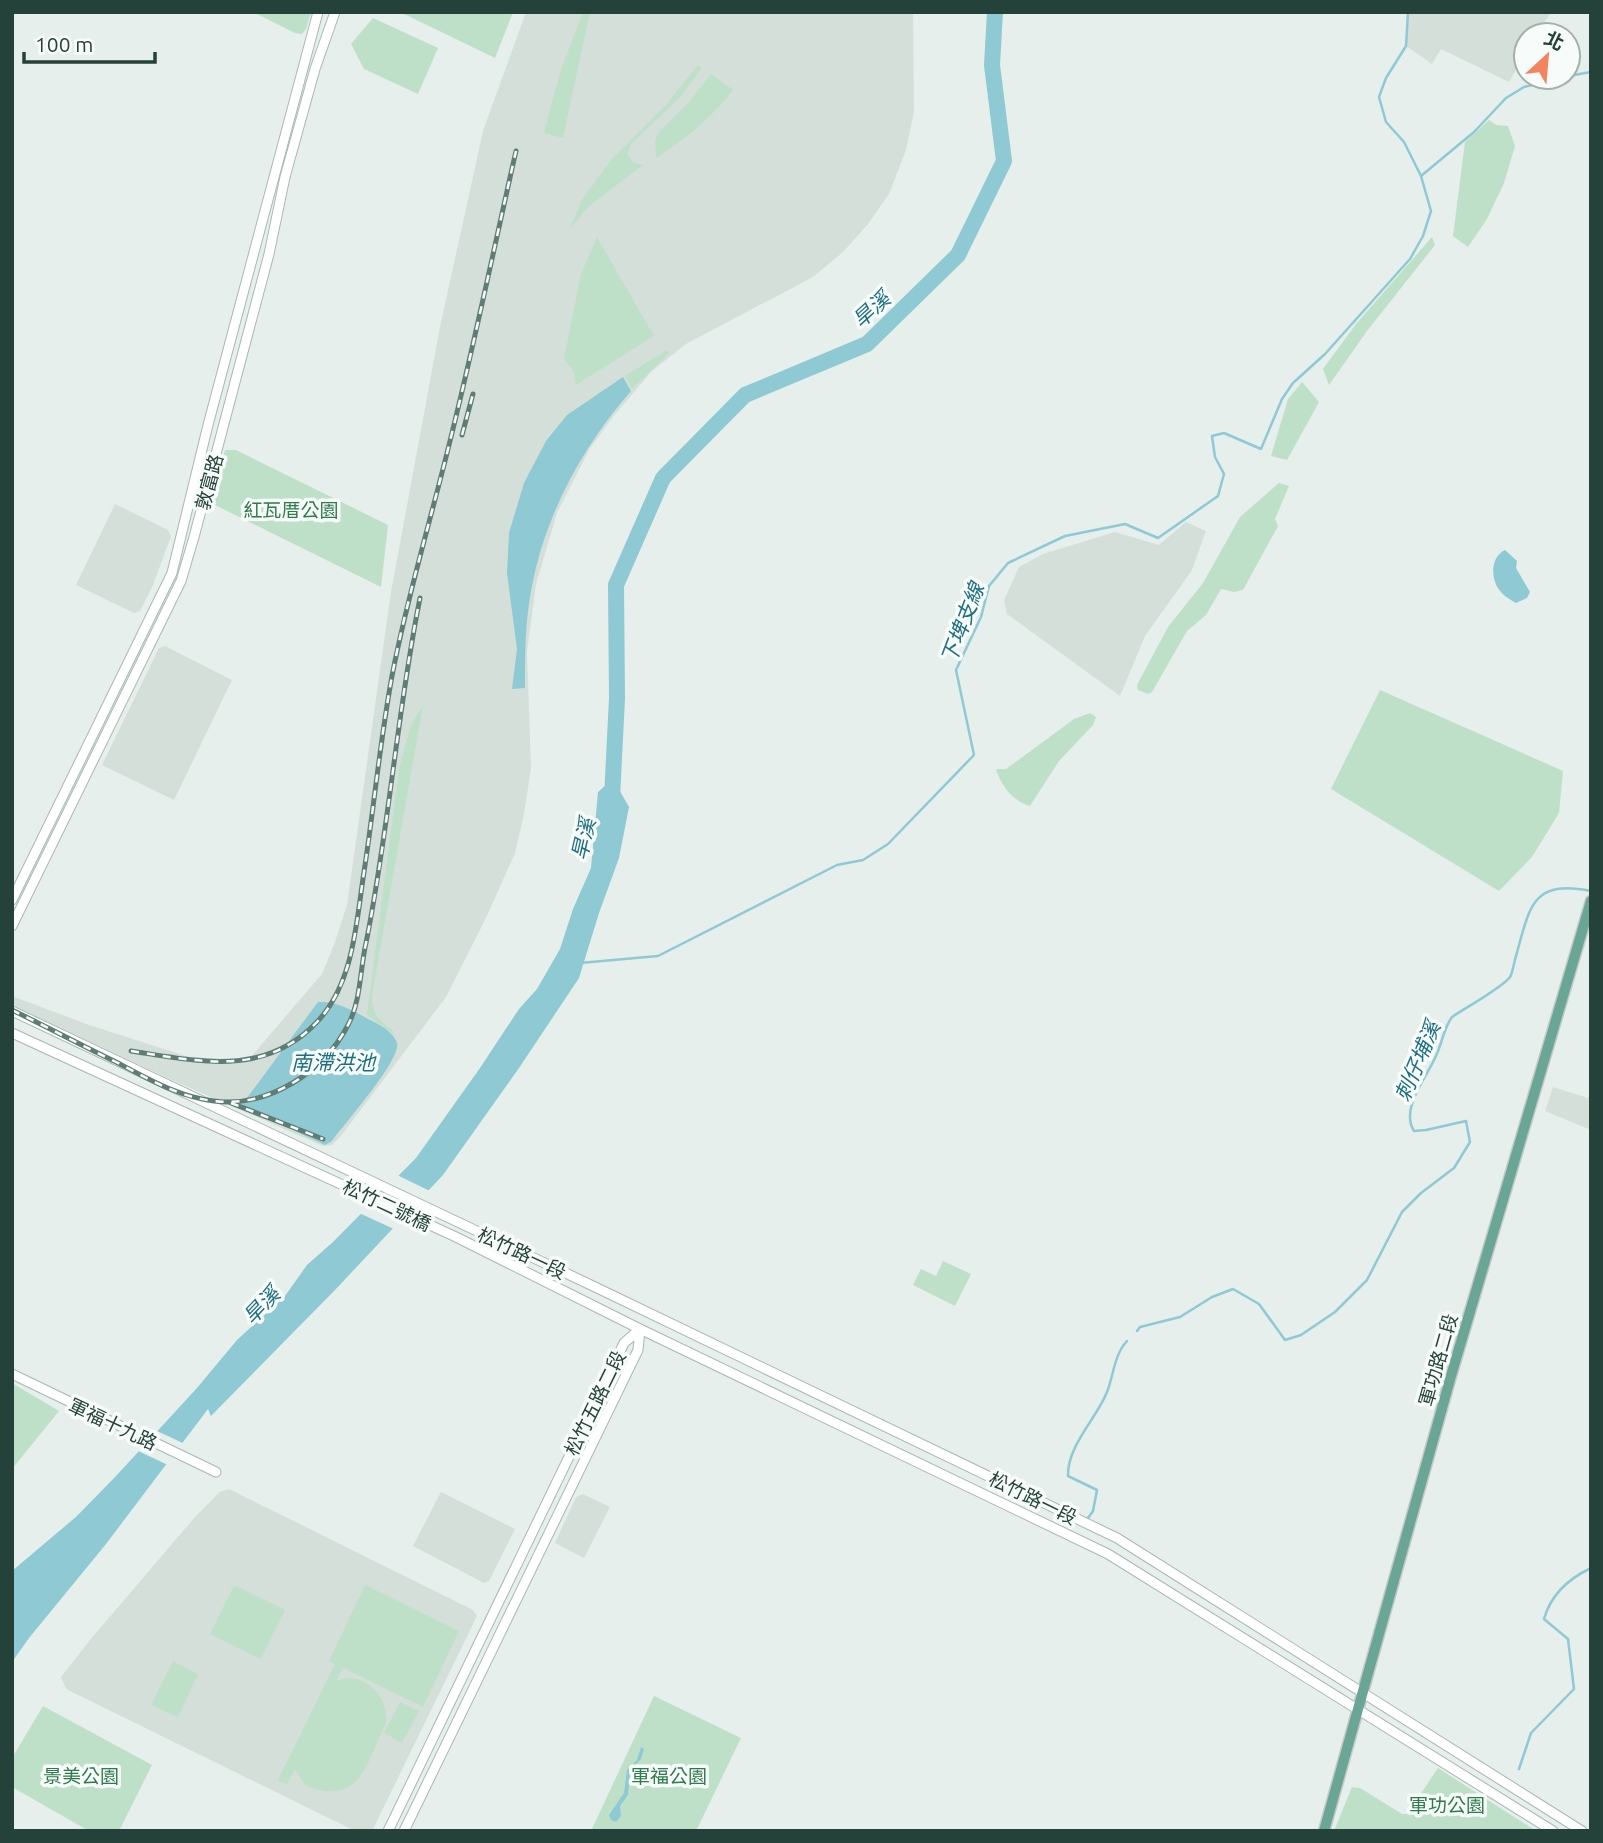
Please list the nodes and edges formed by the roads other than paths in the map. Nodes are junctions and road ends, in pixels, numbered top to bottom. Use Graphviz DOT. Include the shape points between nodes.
graph roads {
  1 [pos="318,12"];
  2 [pos="335,12"];
  3 [pos="12,900"];
  4 [pos="1591,901"];
  5 [pos="12,926"];
  6 [pos="12,1011"];
  7 [pos="12,1033"];
  8 [pos="454,1221"];
  9 [pos="446,1232"];
  10 [pos="640,1329"];
  11 [pos="12,1374"];
  12 [pos="216,1472"];
  13 [pos="1362,1692"];
  14 [pos="1358,1710"];
  15 [pos="388,1831"];
  16 [pos="404,1831"];
  17 [pos="1324,1831"];
  18 [pos="1553,1831"];
  19 [pos="1582,1831"];
  1 -- 3 [label="street, 敦富路" via="172,573"];
  2 -- 5 [label="street, 敦富路" via="285,177 181,581"];
  4 -- 13 [label="main road, 軍功路二段"];
  6 -- 8 [label="street, 松竹二號橋"];
  7 -- 9 [label="street, 松竹二號橋"];
  8 -- 13 [label="street, 松竹路一段" via="1117,1538"];
  9 -- 10 [label="street, 松竹路一段"];
  10 -- 14 [label="street, 松竹路一段" via="1108,1554"];
  10 -- 15 [label="street, 松竹五路二段" via="624,1343"];
  10 -- 16 [label="street, 松竹五路二段" via="638,1350"];
  11 -- 12 [label="street, 軍福十九路"];
  13 -- 14 [label="main road, 軍功路二段"];
  13 -- 19 [label="street, 松竹路一段"];
  14 -- 17 [label="main road, 軍功路二段"];
  14 -- 18 [label="street, 松竹路一段"];
}
